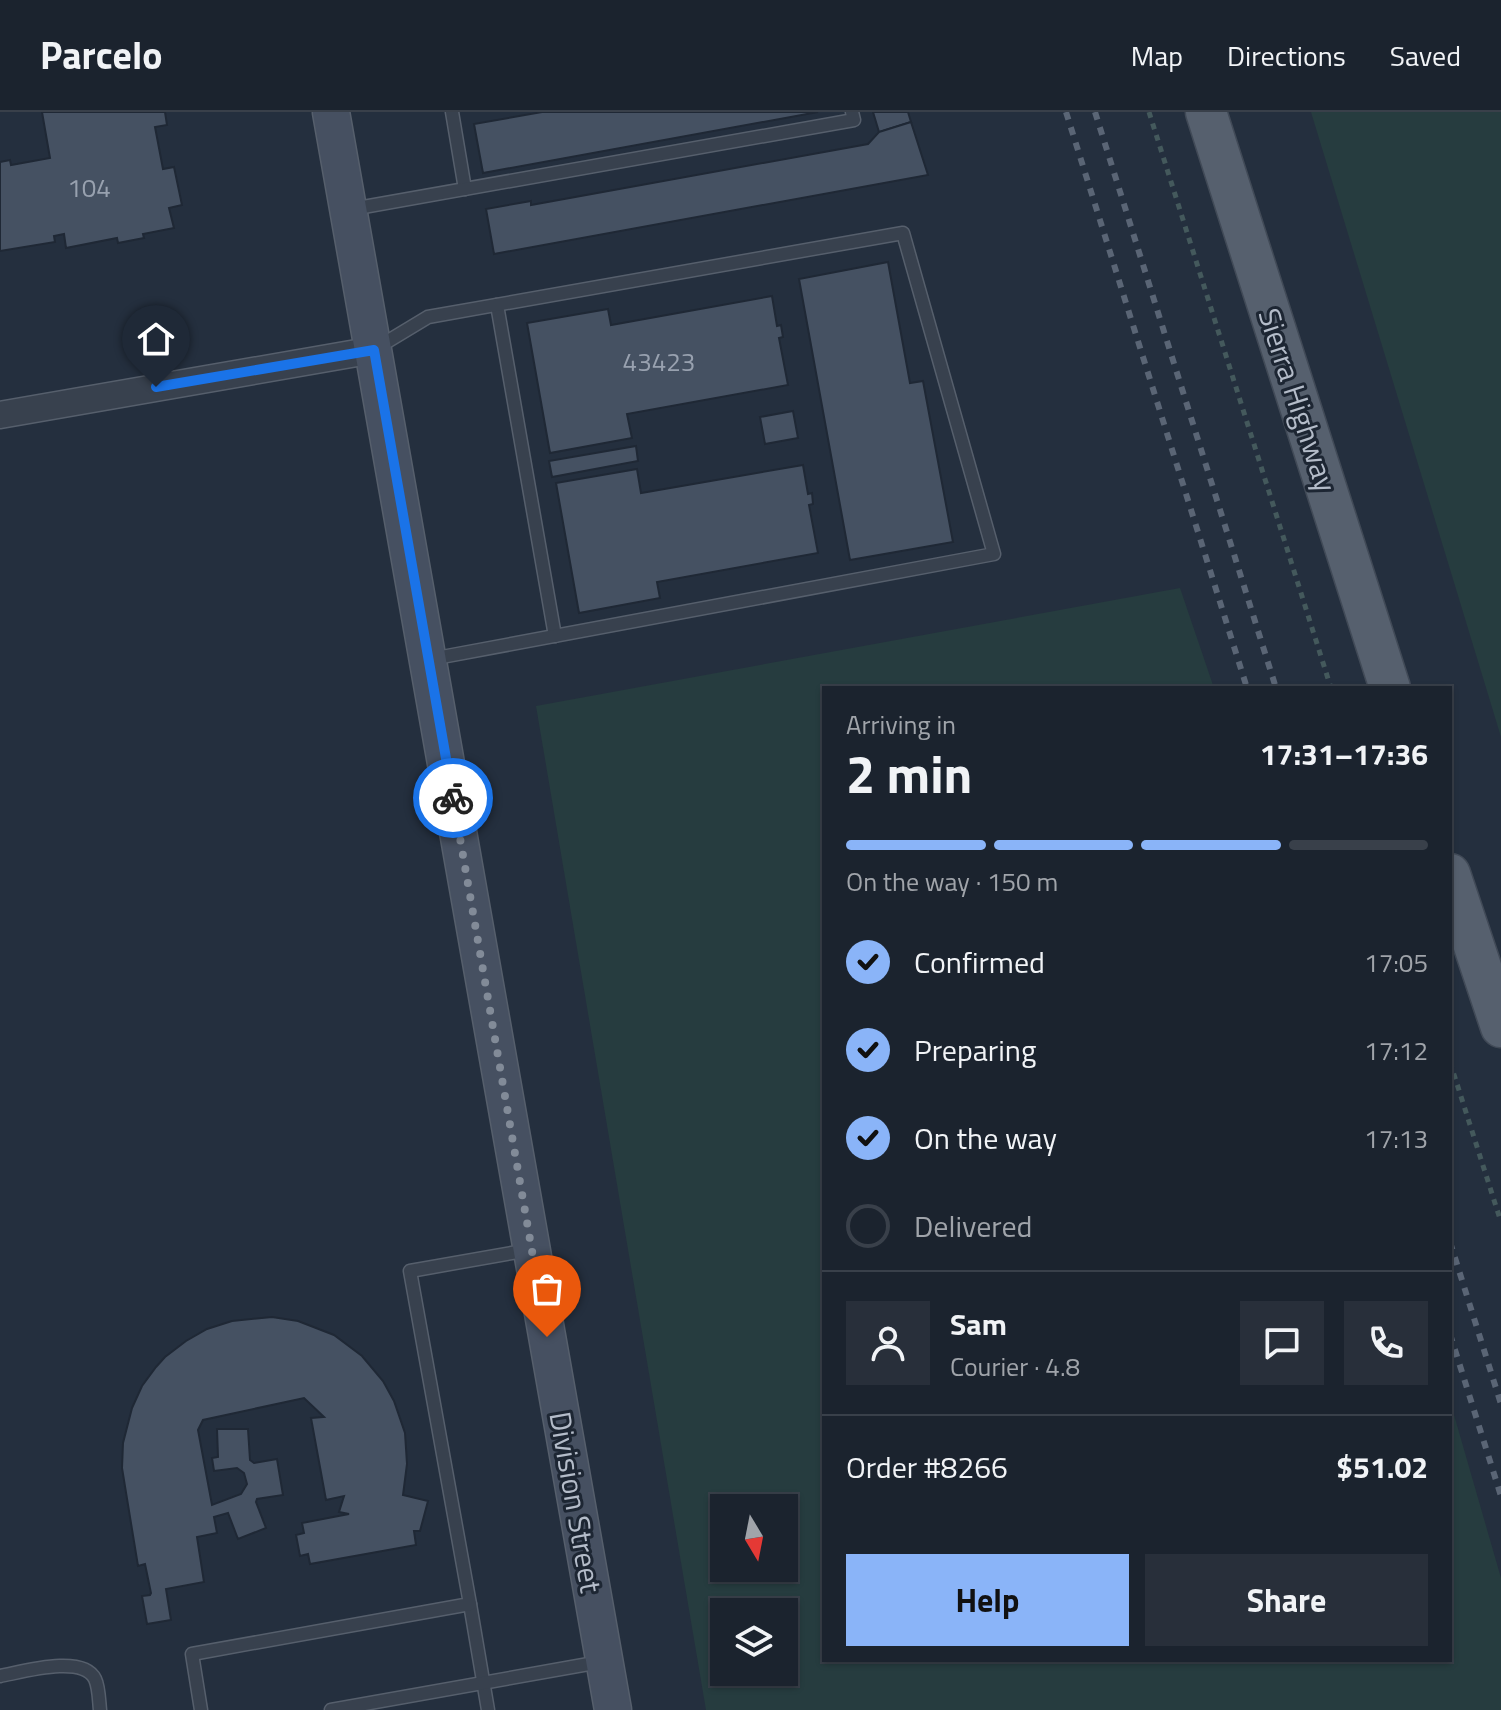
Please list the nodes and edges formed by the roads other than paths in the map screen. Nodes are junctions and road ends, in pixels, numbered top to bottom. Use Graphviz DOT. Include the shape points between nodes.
graph roads {
  1 [pos="331,112"];
  2 [pos="453,112"];
  3 [pos="852,112"];
  4 [pos="1206,112"];
  5 [pos="465,189"];
  6 [pos="348,209"];
  7 [pos="497,305"];
  8 [pos="374,350"];
  9 [pos="0,415"];
  10 [pos="555,636"];
  11 [pos="428,660"];
  12 [pos="1389,686"];
  13 [pos="1452,880"];
  14 [pos="1501,1027"];
  15 [pos="532,1249"];
  16 [pos="470,1604"];
  17 [pos="604,1661"];
  18 [pos="0,1676"];
  19 [pos="483,1682"];
  20 [pos="100,1710"];
  21 [pos="201,1710"];
  22 [pos="331,1710"];
  23 [pos="488,1710"];
  24 [pos="613,1710"];
  1 -- 6 [label="main road, Division Street"];
  2 -- 5 [label="lane"];
  3 -- 5 [label="lane" via="854,120"];
  4 -- 12 [label="main road, Sierra Highway"];
  5 -- 6 [label="lane"];
  6 -- 8 [label="main road, Division Street"];
  7 -- 8 [label="lane" via="428,317"];
  7 -- 10 [label="lane"];
  7 -- 10 [label="lane" via="903,233 994,554"];
  8 -- 9 [label="street"];
  8 -- 11 [label="main road, Division Street"];
  10 -- 11 [label="lane"];
  11 -- 15 [label="main road, Division Street"];
  13 -- 14 [label="main road"];
  15 -- 16 [label="lane" via="410,1271"];
  15 -- 17 [label="main road, Division Street"];
  16 -- 19 [label="lane"];
  16 -- 21 [label="lane" via="192,1654"];
  17 -- 19 [label="lane"];
  17 -- 24 [label="main road, Division Street"];
  18 -- 20 [label="lane" via="64,1665 83,1668 95,1678"];
  19 -- 22 [label="lane"];
  19 -- 23 [label="lane"];
}
